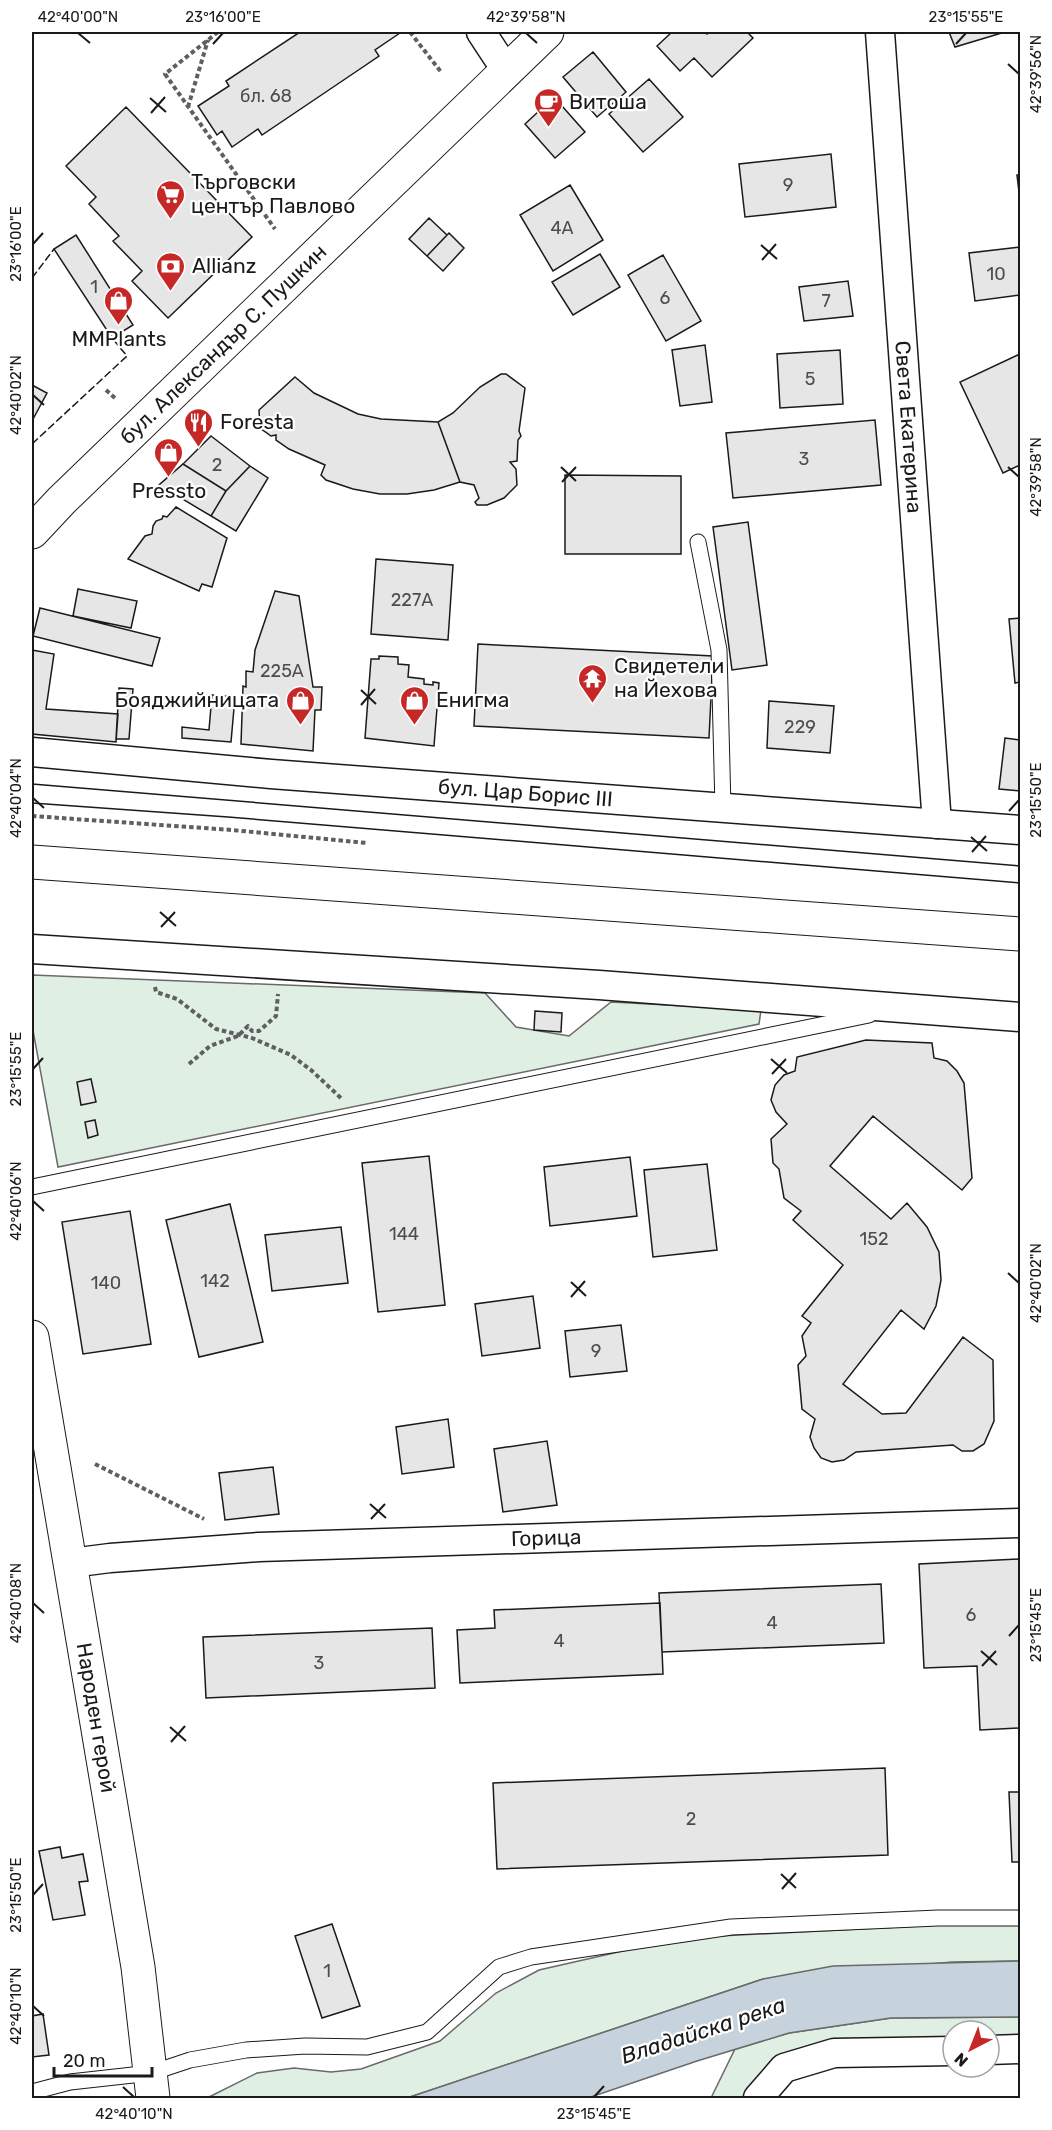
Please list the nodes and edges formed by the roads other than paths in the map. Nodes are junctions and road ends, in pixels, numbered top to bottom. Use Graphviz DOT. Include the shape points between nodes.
graph roads {
  1 [pos="481,32"];
  2 [pos="547,32"];
  3 [pos="880,32"];
  4 [pos="506,70"];
  5 [pos="32,532"];
  6 [pos="698,542"];
  7 [pos="32,752"];
  8 [pos="723,808"];
  9 [pos="937,824"];
  10 [pos="1020,830"];
  11 [pos="32,862"];
  12 [pos="1020,934"];
  13 [pos="32,948"];
  14 [pos="904,1007"];
  15 [pos="1020,1017"];
  16 [pos="32,1187"];
  17 [pos="32,1337"];
  18 [pos="39,1427"];
  19 [pos="1020,1523"];
  20 [pos="71,1563"];
  21 [pos="1020,1918"];
  22 [pos="1020,2049"];
  23 [pos="1001,2050"];
  24 [pos="941,2051"];
  25 [pos="152,2086"];
  26 [pos="32,2092"];
  27 [pos="758,2098"];
  1 -- 4 [label="street"];
  2 -- 4 [label="main road, бул. Александър С. Пушкин"];
  3 -- 9 [label="street, Света Екатерина"];
  4 -- 5 [label="main road, бул. Александър С. Пушкин"];
  6 -- 8 [label="lane" via="719,650"];
  7 -- 8 [label="street, бул. Цар Борис III"];
  8 -- 9 [label="street, бул. Цар Борис III"];
  9 -- 10 [label="street, бул. Цар Борис III"];
  11 -- 12 [label="main road"];
  13 -- 14 [label="street"];
  14 -- 15 [label="street"];
  14 -- 16 [label="lane"];
  17 -- 18 [label="main road, Народен герой"];
  18 -- 20 [label="main road, Народен герой"];
  19 -- 20 [label="street, Горица" via="259,1547"];
  20 -- 25 [label="main road, Народен герой" via="138,1967"];
  21 -- 25 [label="lane" via="732,1927 531,1957 499,1966 428,2032 367,2047 246,2050 190,2060"];
  22 -- 23 [label="street"];
  24 -- 27 [label="street" via="834,2053 784,2068"];
  25 -- 26 [label="lane" via="70,2082"];
}
